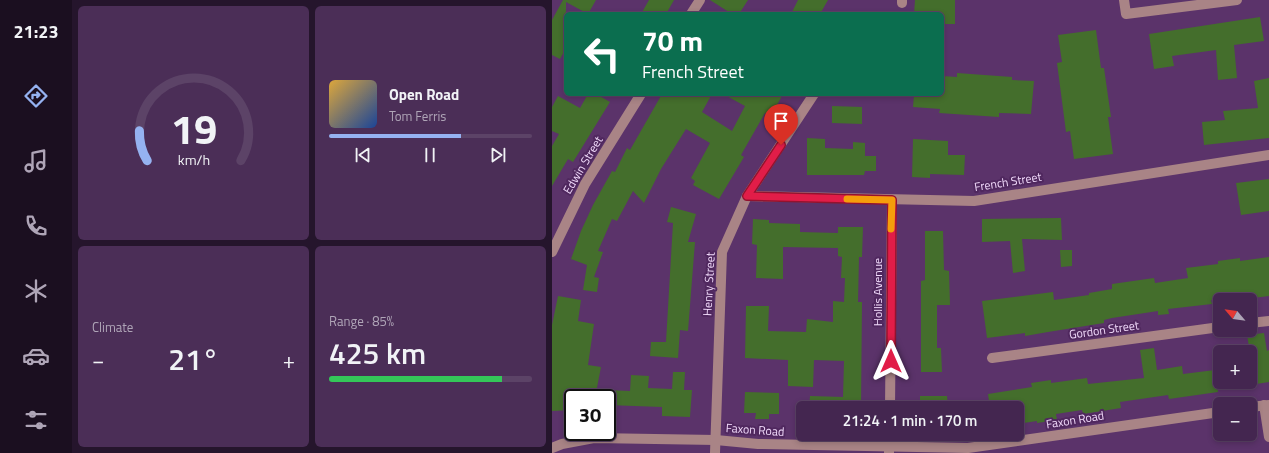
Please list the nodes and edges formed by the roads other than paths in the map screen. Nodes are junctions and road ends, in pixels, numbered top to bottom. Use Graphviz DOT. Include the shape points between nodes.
graph roads {
  1 [pos="700,0"];
  2 [pos="1124,0"];
  3 [pos="1236,0"];
  4 [pos="692,12"];
  5 [pos="641,96"];
  6 [pos="813,96"];
  7 [pos="1269,155"];
  8 [pos="747,196"];
  9 [pos="892,200"];
  10 [pos="552,252"];
  11 [pos="1269,321"];
  12 [pos="1257,322"];
  13 [pos="1213,328"];
  14 [pos="992,358"];
  15 [pos="890,401"];
  16 [pos="1266,405"];
  17 [pos="1213,413"];
  18 [pos="1269,437"];
  19 [pos="716,440"];
  20 [pos="552,448"];
  21 [pos="888,450"];
  22 [pos="715,453"];
  1 -- 4 [label="street"];
  2 -- 3 [label="street" via="1126,14"];
  5 -- 10 [label="street, Edwin Street" via="585,184"];
  6 -- 8 [label="street, Henry Street"];
  7 -- 9 [label="street, French Street" via="974,201"];
  8 -- 9 [label="street, French Street"];
  8 -- 19 [label="street, Henry Street" via="722,252"];
  9 -- 15 [label="street, Hollis Avenue"];
  11 -- 12 [label="street"];
  13 -- 14 [label="street, Gordon Street"];
  16 -- 18 [label="street"];
  17 -- 21 [label="street, Faxon Road" via="968,448"];
  19 -- 20 [label="street, Faxon Road" via="594,438"];
  19 -- 21 [label="street, Faxon Road"];
  19 -- 22 [label="street, Henry Street"];
}
